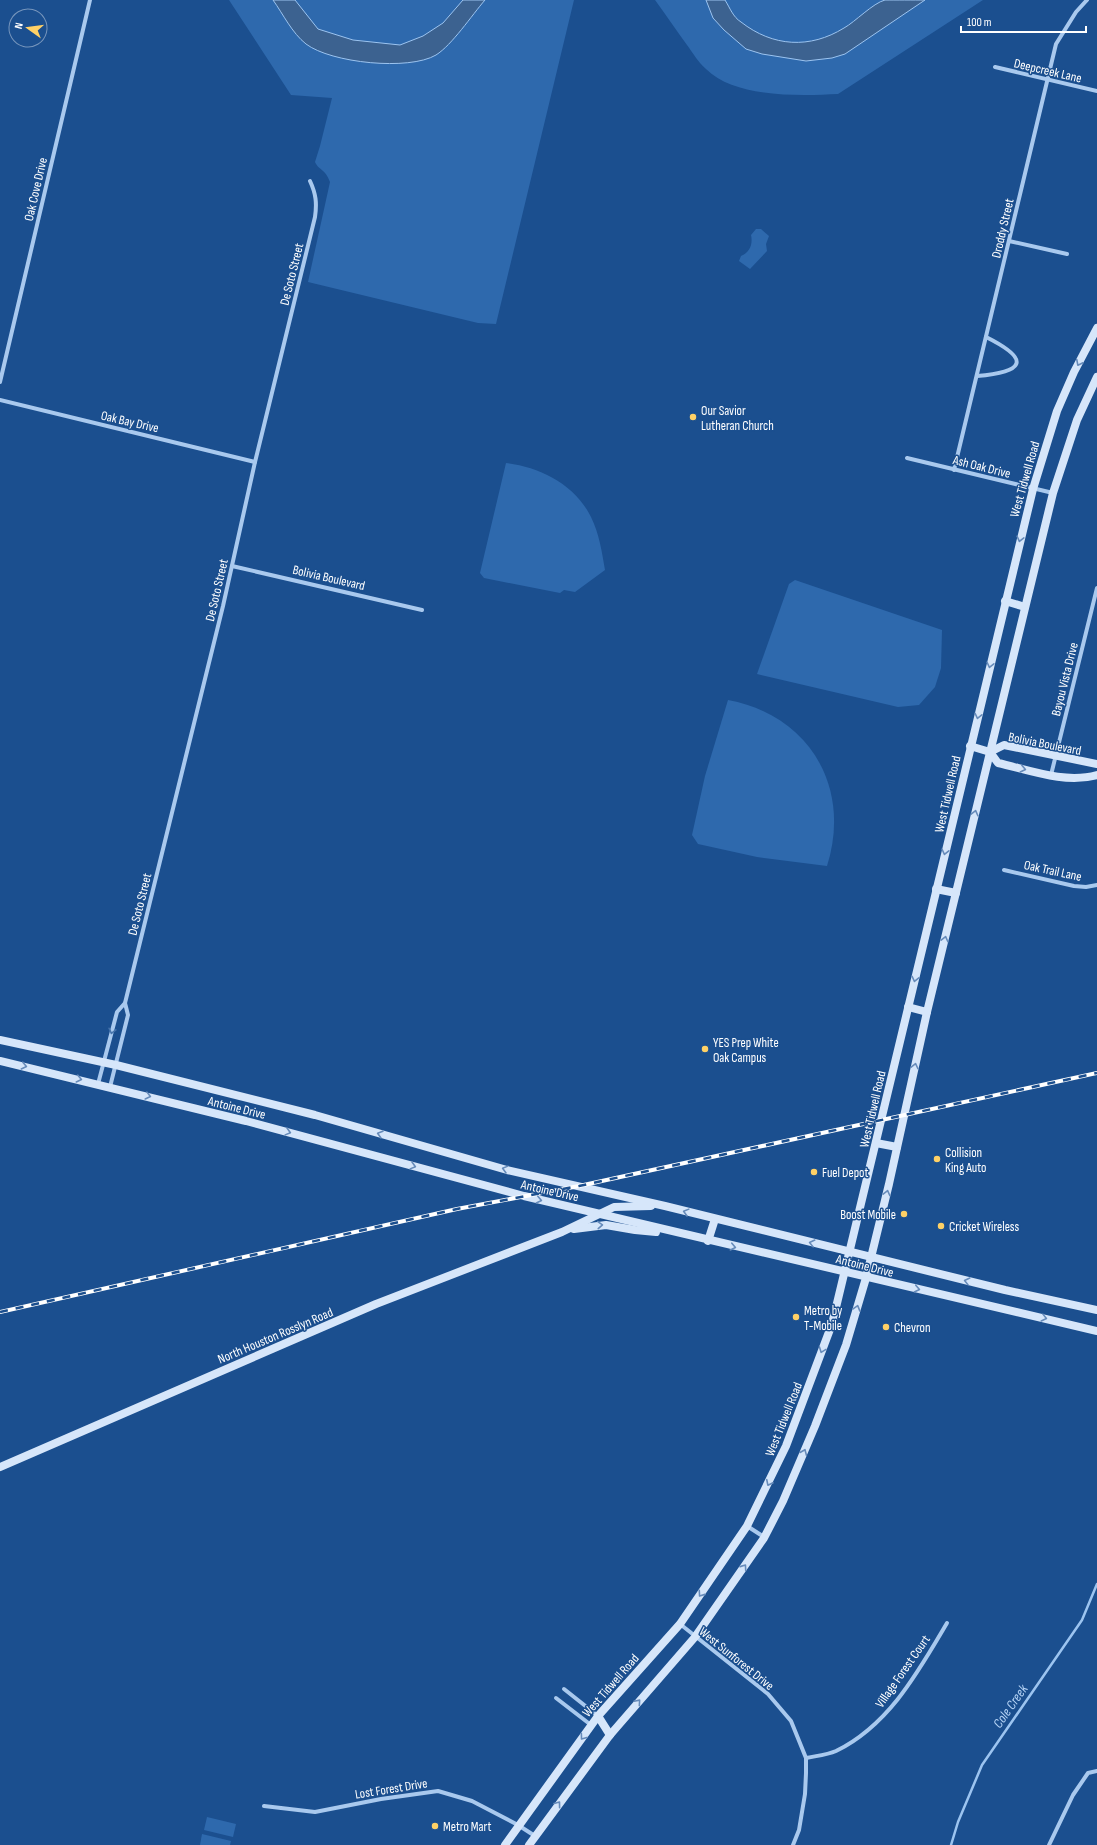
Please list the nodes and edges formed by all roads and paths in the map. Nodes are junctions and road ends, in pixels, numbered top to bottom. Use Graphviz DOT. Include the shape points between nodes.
graph roads {
  1 [pos="90,0"];
  2 [pos="1087,0"];
  3 [pos="996,67"];
  4 [pos="1048,81"];
  5 [pos="1097,91"];
  6 [pos="310,181"];
  7 [pos="1009,241"];
  8 [pos="1067,254"];
  9 [pos="1097,329"];
  10 [pos="986,337"];
  11 [pos="977,376"];
  12 [pos="1097,377"];
  13 [pos="0,382"];
  14 [pos="0,400"];
  15 [pos="907,458"];
  16 [pos="255,462"];
  17 [pos="954,470"];
  18 [pos="1033,489"];
  19 [pos="1053,494"];
  20 [pos="232,566"];
  21 [pos="1097,588"];
  22 [pos="1005,601"];
  23 [pos="1025,607"];
  24 [pos="422,610"];
  25 [pos="970,746"];
  26 [pos="990,752"];
  27 [pos="1056,756"];
  28 [pos="1097,764"];
  29 [pos="1051,775"];
  30 [pos="1097,775"];
  31 [pos="1004,870"];
  32 [pos="1097,885"];
  33 [pos="936,889"];
  34 [pos="956,893"];
  35 [pos="125,1003"];
  36 [pos="908,1007"];
  37 [pos="927,1012"];
  38 [pos="0,1040"];
  39 [pos="0,1061"];
  40 [pos="104,1063"];
  41 [pos="116,1065"];
  42 [pos="98,1084"];
  43 [pos="110,1087"];
  44 [pos="876,1143"];
  45 [pos="896,1147"];
  46 [pos="565,1206"];
  47 [pos="665,1206"];
  48 [pos="600,1214"];
  49 [pos="715,1219"];
  50 [pos="565,1230"];
  51 [pos="678,1233"];
  52 [pos="708,1241"];
  53 [pos="850,1253"];
  54 [pos="870,1258"];
  55 [pos="845,1272"];
  56 [pos="866,1278"];
  57 [pos="1097,1310"];
  58 [pos="1097,1331"];
  59 [pos="0,1467"];
  60 [pos="748,1526"];
  61 [pos="764,1538"];
  62 [pos="947,1623"];
  63 [pos="680,1624"];
  64 [pos="695,1637"];
  65 [pos="564,1689"];
  66 [pos="556,1698"];
  67 [pos="598,1716"];
  68 [pos="591,1726"];
  69 [pos="610,1735"];
  70 [pos="806,1758"];
  71 [pos="1097,1771"];
  72 [pos="264,1806"];
  73 [pos="518,1825"];
  74 [pos="535,1836"];
  75 [pos="505,1845"];
  76 [pos="529,1845"];
  77 [pos="793,1845"];
  78 [pos="1049,1845"];
  1 -- 13 [label="street, Oak Cove Drive"];
  2 -- 4 [label="street, Droddy Street" via="1076,12 1056,44"];
  3 -- 4 [label="street, Deepcreek Lane"];
  4 -- 5 [label="street, Deepcreek Lane"];
  4 -- 7 [label="street, Droddy Street"];
  6 -- 16 [label="street, De Soto Street" via="316,194 315,217"];
  7 -- 8 [label="street"];
  7 -- 10 [label="street, Droddy Street"];
  9 -- 18 [label="main road, West Tidwell Road, one-way" via="1057,411"];
  10 -- 11 [label="street, Droddy Street"];
  10 -- 11 [label="street" via="1012,352 1017,363 1014,368 1007,371"];
  11 -- 17 [label="street, Droddy Street"];
  12 -- 19 [label="main road" via="1077,420"];
  14 -- 16 [label="street, Oak Bay Drive"];
  15 -- 17 [label="street, Ash Oak Drive"];
  16 -- 20 [label="street, De Soto Street"];
  17 -- 18 [label="street, Ash Oak Drive"];
  18 -- 19 [label="street, Ash Oak Drive"];
  18 -- 22 [label="main road, West Tidwell Road, one-way"];
  19 -- 23 [label="main road"];
  20 -- 24 [label="street, Bolivia Boulevard"];
  20 -- 35 [label="street, De Soto Street"];
  21 -- 27 [label="street, Bayou Vista Drive"];
  22 -- 23 [label="main road"];
  22 -- 25 [label="main road, West Tidwell Road, one-way"];
  23 -- 26 [label="main road"];
  25 -- 26 [label="main road, Bolivia Boulevard"];
  25 -- 33 [label="main road, West Tidwell Road, one-way"];
  26 -- 27 [label="main road, Bolivia Boulevard" via="1004,745"];
  26 -- 29 [label="main road, Bolivia Boulevard, one-way" via="998,763"];
  34 -- 26 [label="main road, one-way"];
  27 -- 28 [label="main road, Bolivia Boulevard"];
  27 -- 29 [label="street, Bayou Vista Drive"];
  29 -- 30 [label="main road, Bolivia Boulevard" via="1075,778"];
  31 -- 32 [label="street, Oak Trail Lane" via="1074,886"];
  33 -- 34 [label="main road"];
  33 -- 36 [label="main road, West Tidwell Road, one-way"];
  37 -- 34 [label="main road, one-way"];
  35 -- 40 [label="street, De Soto Street, one-way" via="117,1012"];
  35 -- 41 [label="street, De Soto Street" via="128,1015"];
  36 -- 37 [label="main road"];
  36 -- 44 [label="main road, West Tidwell Road"];
  45 -- 37 [label="main road, one-way"];
  38 -- 40 [label="main road, Antoine Drive"];
  39 -- 42 [label="main road, Antoine Drive, one-way"];
  40 -- 41 [label="main road, Antoine Drive"];
  40 -- 42 [label="street, De Soto Street"];
  41 -- 43 [label="street, De Soto Street"];
  47 -- 41 [label="main road, Antoine Drive, one-way" via="507,1170 315,1115"];
  42 -- 43 [label="main road, Antoine Drive"];
  43 -- 46 [label="main road, Antoine Drive, one-way"];
  44 -- 45 [label="main road"];
  44 -- 53 [label="main road, West Tidwell Road"];
  54 -- 45 [label="main road, one-way"];
  46 -- 48 [label="main road, Antoine Drive"];
  46 -- 50 [label="main road" via="574,1213 575,1218"];
  47 -- 48 [label="main road, North Houston Rosslyn Road" via="614,1207"];
  49 -- 47 [label="main road, Antoine Drive, one-way"];
  48 -- 50 [label="main road, North Houston Rosslyn Road"];
  48 -- 51 [label="main road, Antoine Drive"];
  49 -- 52 [label="main road"];
  53 -- 49 [label="main road, Antoine Drive, one-way"];
  50 -- 51 [label="main road, North Houston Rosslyn Road, one-way" via="606,1225"];
  50 -- 59 [label="main road, North Houston Rosslyn Road" via="376,1304"];
  51 -- 52 [label="main road, Antoine Drive"];
  52 -- 55 [label="main road, Antoine Drive, one-way"];
  53 -- 54 [label="main road, Antoine Drive"];
  53 -- 55 [label="main road, West Tidwell Road"];
  54 -- 56 [label="main road"];
  57 -- 54 [label="main road, Antoine Drive, one-way"];
  55 -- 56 [label="main road, Antoine Drive"];
  55 -- 60 [label="main road, West Tidwell Road, one-way" via="832,1324 786,1446"];
  56 -- 58 [label="main road, Antoine Drive, one-way"];
  61 -- 56 [label="main road, one-way" via="815,1426 846,1345"];
  60 -- 61 [label="street"];
  60 -- 63 [label="main road, West Tidwell Road, one-way"];
  64 -- 61 [label="main road, one-way"];
  62 -- 70 [label="street, Village Forest Court" via="897,1702 871,1729 835,1751"];
  63 -- 64 [label="street, West Sunforest Drive"];
  63 -- 67 [label="main road, West Tidwell Road"];
  69 -- 64 [label="main road, one-way"];
  64 -- 70 [label="street, West Sunforest Drive" via="768,1694 790,1721"];
  65 -- 67 [label="street"];
  66 -- 68 [label="street"];
  67 -- 68 [label="main road, West Tidwell Road"];
  67 -- 69 [label="main road"];
  68 -- 69 [label="main road"];
  68 -- 73 [label="main road, West Tidwell Road, one-way"];
  74 -- 69 [label="main road, one-way"];
  70 -- 77 [label="street, West Sunforest Drive" via="805,1794 799,1830"];
  71 -- 78 [label="street" via="1088,1773"];
  72 -- 73 [label="street, Lost Forest Drive" via="315,1812 438,1791 472,1801"];
  73 -- 74 [label="street, Lost Forest Drive"];
  73 -- 75 [label="main road, West Tidwell Road"];
  74 -- 76 [label="main road"];
}
